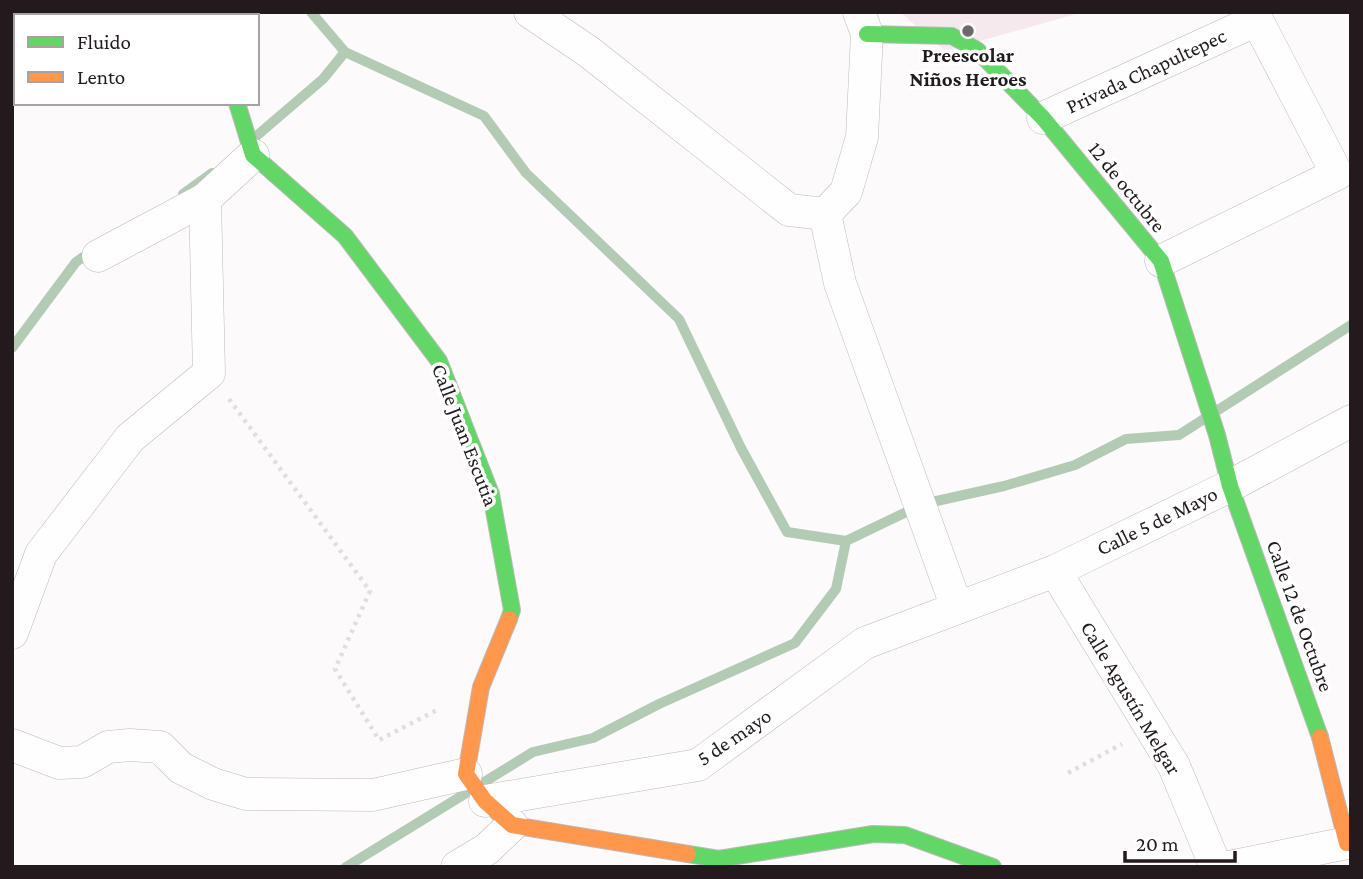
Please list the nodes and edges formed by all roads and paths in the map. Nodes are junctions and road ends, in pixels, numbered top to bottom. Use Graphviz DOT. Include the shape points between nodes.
graph roads {
  1 [pos="530,12"];
  2 [pos="863,23"];
  3 [pos="238,105"];
  4 [pos="1043,118"];
  5 [pos="253,155"];
  6 [pos="205,199"];
  7 [pos="825,214"];
  8 [pos="98,256"];
  9 [pos="1161,261"];
  10 [pos="209,373"];
  11 [pos="1351,421"];
  12 [pos="1230,486"];
  13 [pos="1055,571"];
  14 [pos="957,608"];
  15 [pos="12,633"];
  16 [pos="481,687"];
  17 [pos="1152,729"];
  18 [pos="12,745"];
  19 [pos="1068,773"];
  20 [pos="466,774"];
  21 [pos="485,801"];
  22 [pos="512,825"];
  23 [pos="1349,843"];
  24 [pos="720,863"];
  25 [pos="457,867"];
  26 [pos="993,867"];
  27 [pos="1216,867"];
  28 [pos="1229,867"];
  1 -- 7 [label="street" via="589,51 789,210"];
  2 -- 4 [label="street, 12 de octubre" via="951,36 977,50"];
  2 -- 7 [label="street" via="862,137 846,192"];
  3 -- 5 [label="street"];
  4 -- 9 [label="street, 12 de octubre"];
  4 -- 9 [label="street, Privada Chapultepec" via="1257,20 1337,174"];
  5 -- 6 [label="street"];
  5 -- 16 [label="street, Calle Juan Escutia" via="345,236 439,361 491,494 512,610"];
  6 -- 8 [label="street"];
  6 -- 10 [label="street"];
  7 -- 14 [label="street" via="840,283"];
  9 -- 12 [label="street, 12 de octubre"];
  10 -- 15 [label="street" via="130,438 41,554"];
  10 -- 16 [label="path" via="370,591 335,669 379,740"];
  11 -- 12 [label="street, Calle 5 de Mayo"];
  12 -- 13 [label="street, Calle 5 de Mayo"];
  12 -- 23 [label="street, Calle 12 de Octubre" via="1316,722"];
  13 -- 14 [label="street, Calle 5 de Mayo"];
  13 -- 17 [label="street, Calle Agustín Melgar"];
  14 -- 21 [label="street, 5 de mayo" via="865,643 698,765"];
  16 -- 20 [label="street, Calle Juan Escutia"];
  17 -- 19 [label="path"];
  17 -- 27 [label="street, Calle Agustín Melgar" via="1174,766"];
  18 -- 20 [label="street" via="59,763 82,762 108,747 160,747 181,768 246,794 373,794"];
  20 -- 21 [label="street"];
  21 -- 22 [label="street"];
  22 -- 24 [label="street"];
  22 -- 25 [label="street" via="487,849"];
  23 -- 28 [label="street"];
  24 -- 26 [label="street" via="873,834 905,835"];
}
